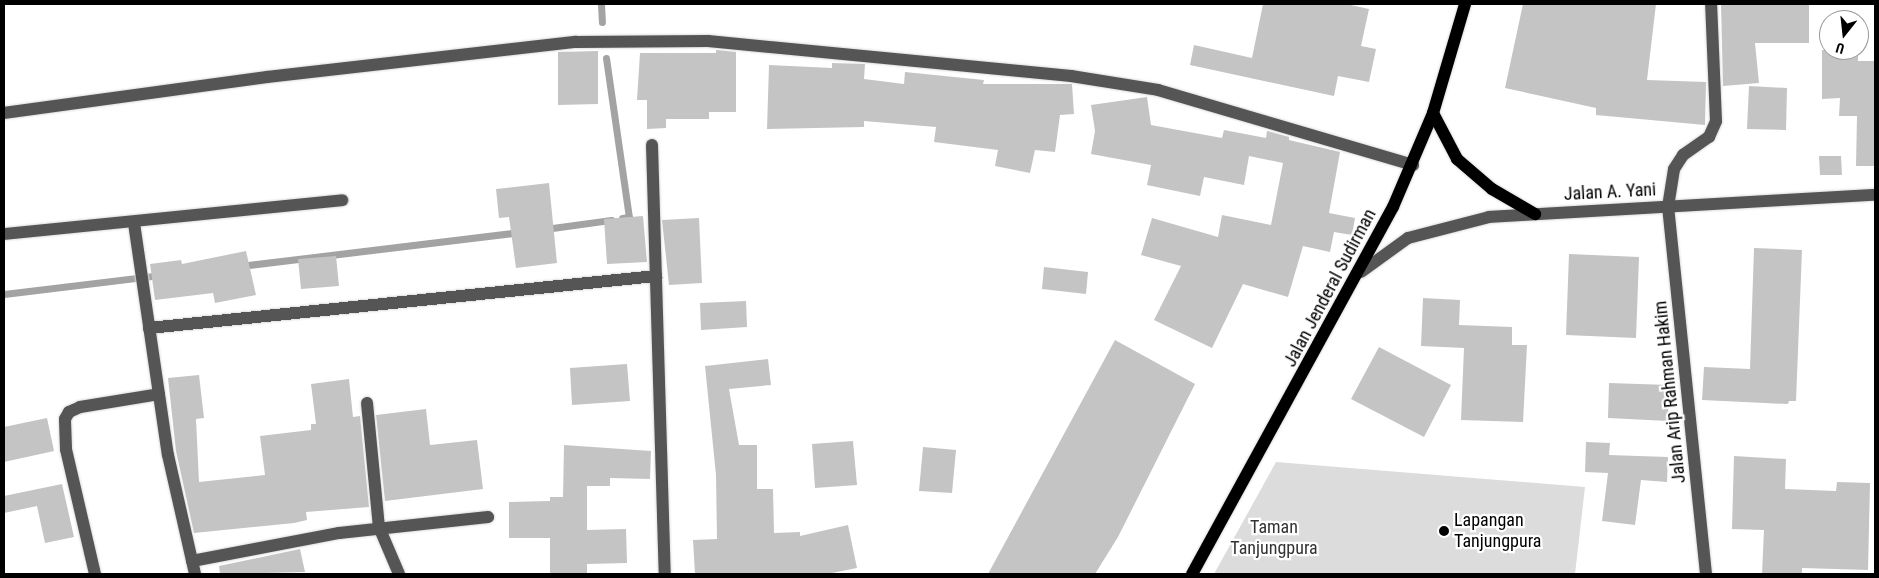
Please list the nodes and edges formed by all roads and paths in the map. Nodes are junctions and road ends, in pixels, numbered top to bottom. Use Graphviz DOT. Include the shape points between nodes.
graph roads {
  1 [pos="1465,4"];
  2 [pos="1711,4"];
  3 [pos="4,113"];
  4 [pos="1433,113"];
  5 [pos="652,145"];
  6 [pos="1413,165"];
  7 [pos="1875,195"];
  8 [pos="342,200"];
  9 [pos="1668,207"];
  10 [pos="1535,214"];
  11 [pos="134,223"];
  12 [pos="4,234"];
  13 [pos="1361,272"];
  14 [pos="656,276"];
  15 [pos="149,328"];
  16 [pos="159,394"];
  17 [pos="367,403"];
  18 [pos="488,517"];
  19 [pos="379,527"];
  20 [pos="192,561"];
  21 [pos="95,574"];
  22 [pos="195,574"];
  23 [pos="400,574"];
  24 [pos="665,574"];
  25 [pos="1192,574"];
  26 [pos="1706,574"];
  1 -- 4 [label="main road, Jalan Jenderal Sudirman"];
  2 -- 9 [label="street, Jalan Arip Rahman Hakim" via="1716,121 1709,137 1683,155 1674,168"];
  3 -- 6 [label="street" via="267,77 568,43 708,41 1071,76 1158,90"];
  4 -- 6 [label="main road, Jalan Jenderal Sudirman"];
  4 -- 10 [label="main road" via="1457,160 1492,189"];
  5 -- 14 [label="street"];
  6 -- 13 [label="main road, Jalan Jenderal Sudirman"];
  7 -- 9 [label="street, Jalan A. Yani"];
  8 -- 11 [label="street"];
  9 -- 10 [label="street, Jalan A. Yani"];
  9 -- 26 [label="street, Jalan Arip Rahman Hakim"];
  10 -- 13 [label="street, Jalan A. Yani" via="1489,217 1432,229 1394,246"];
  11 -- 12 [label="street"];
  11 -- 15 [label="street"];
  13 -- 25 [label="main road, Jalan Jenderal Sudirman"];
  14 -- 15 [label="street"];
  14 -- 24 [label="street"];
  15 -- 16 [label="street"];
  16 -- 20 [label="street" via="168,455"];
  16 -- 21 [label="street" via="80,407 68,412 65,420 66,449"];
  17 -- 19 [label="street"];
  18 -- 19 [label="street"];
  19 -- 20 [label="street"];
  19 -- 23 [label="street"];
  20 -- 22 [label="street"];
}
